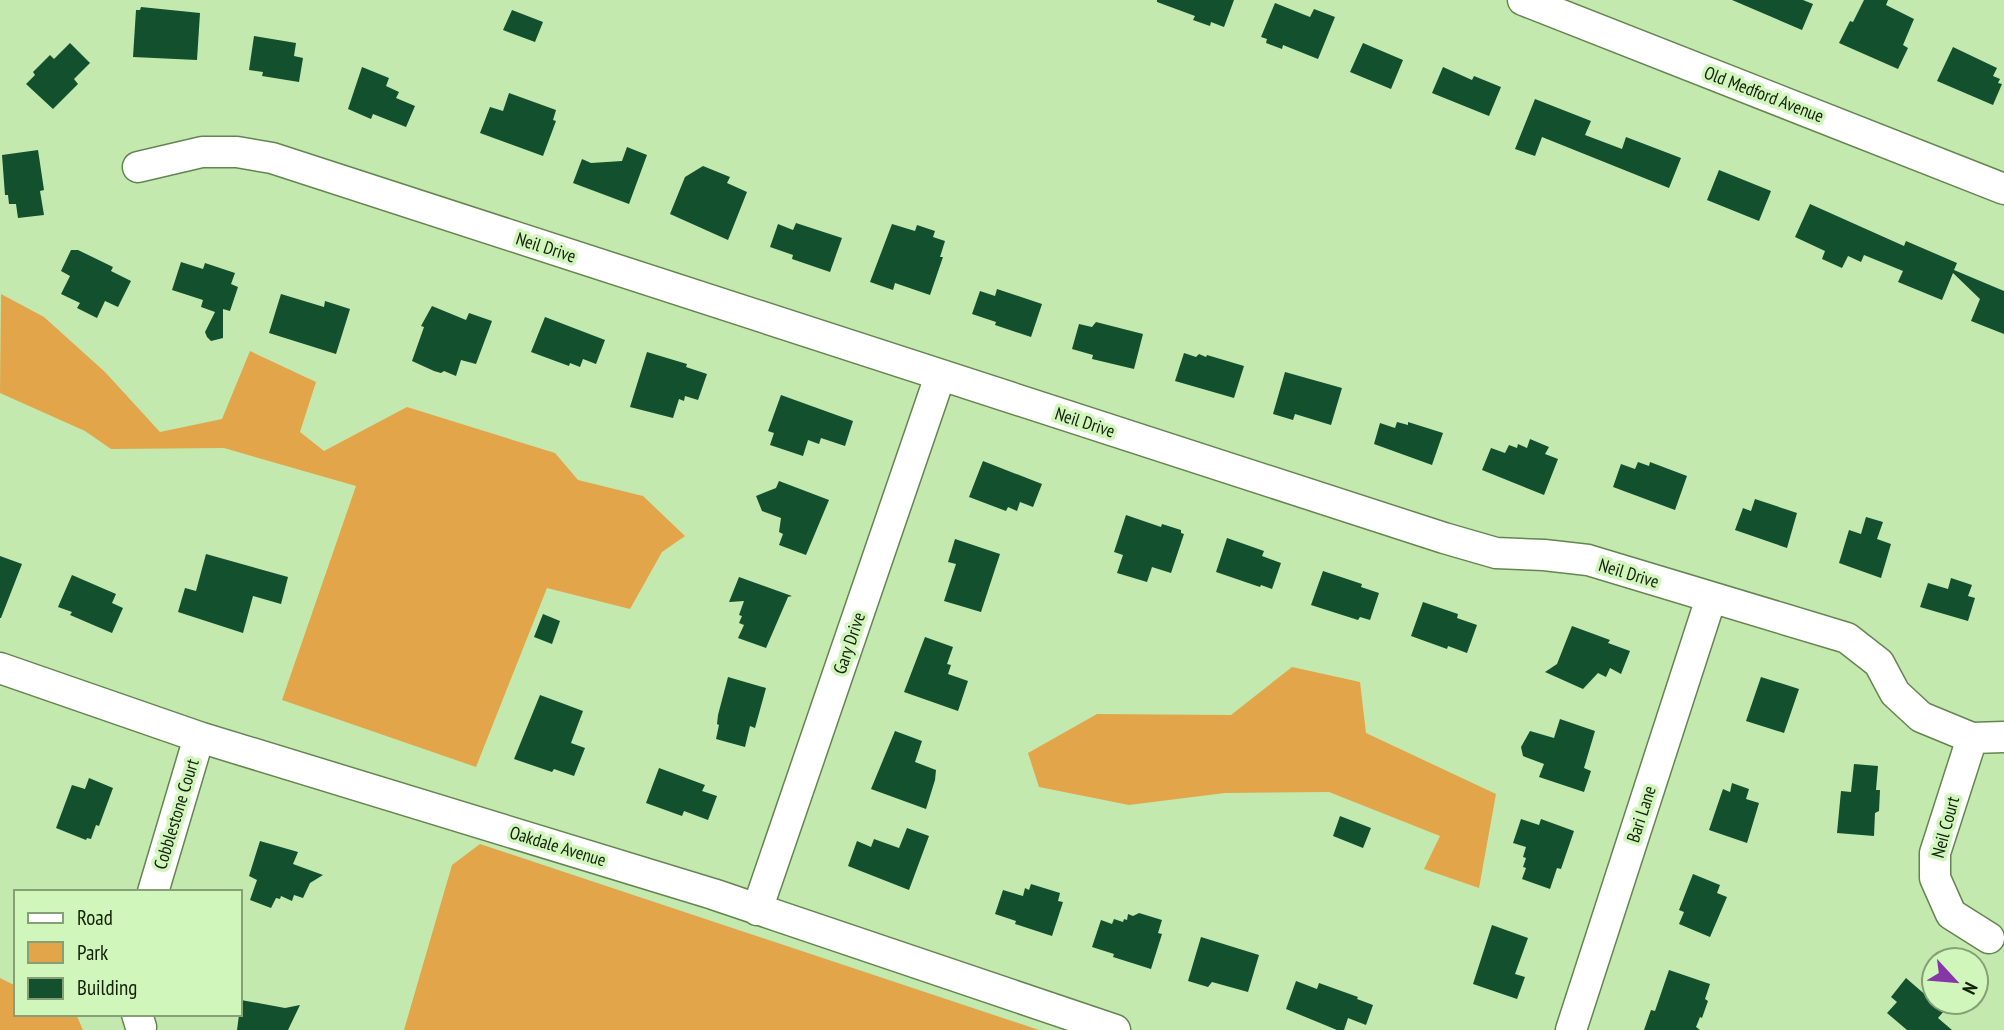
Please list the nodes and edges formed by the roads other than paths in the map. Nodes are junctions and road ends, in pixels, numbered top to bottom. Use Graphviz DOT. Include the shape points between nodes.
graph roads {
  1 [pos="1523,0"];
  2 [pos="138,167"];
  3 [pos="2004,189"];
  4 [pos="940,376"];
  5 [pos="1712,598"];
  6 [pos="0,667"];
  7 [pos="199,737"];
  8 [pos="2004,737"];
  9 [pos="1972,738"];
  10 [pos="154,890"];
  11 [pos="757,911"];
  12 [pos="1989,938"];
  13 [pos="1115,1030"];
  14 [pos="1571,1030"];
  1 -- 3 [label="street, Old Medford Avenue"];
  2 -- 4 [label="street, Neil Drive" via="202,152 272,158"];
  4 -- 5 [label="street, Neil Drive" via="1496,553 1588,560"];
  4 -- 11 [label="street, Gary Drive"];
  5 -- 9 [label="street, Neil Drive" via="1847,638 1879,663 1895,693 1921,717"];
  5 -- 14 [label="street, Bari Lane"];
  6 -- 7 [label="street, Oakdale Avenue"];
  7 -- 10 [label="street, Cobblestone Court"];
  7 -- 11 [label="street, Oakdale Avenue"];
  8 -- 9 [label="street, Neil Drive"];
  9 -- 12 [label="street, Neil Court" via="1935,853 1936,878 1951,914"];
  11 -- 13 [label="street, Oakdale Avenue"];
}
